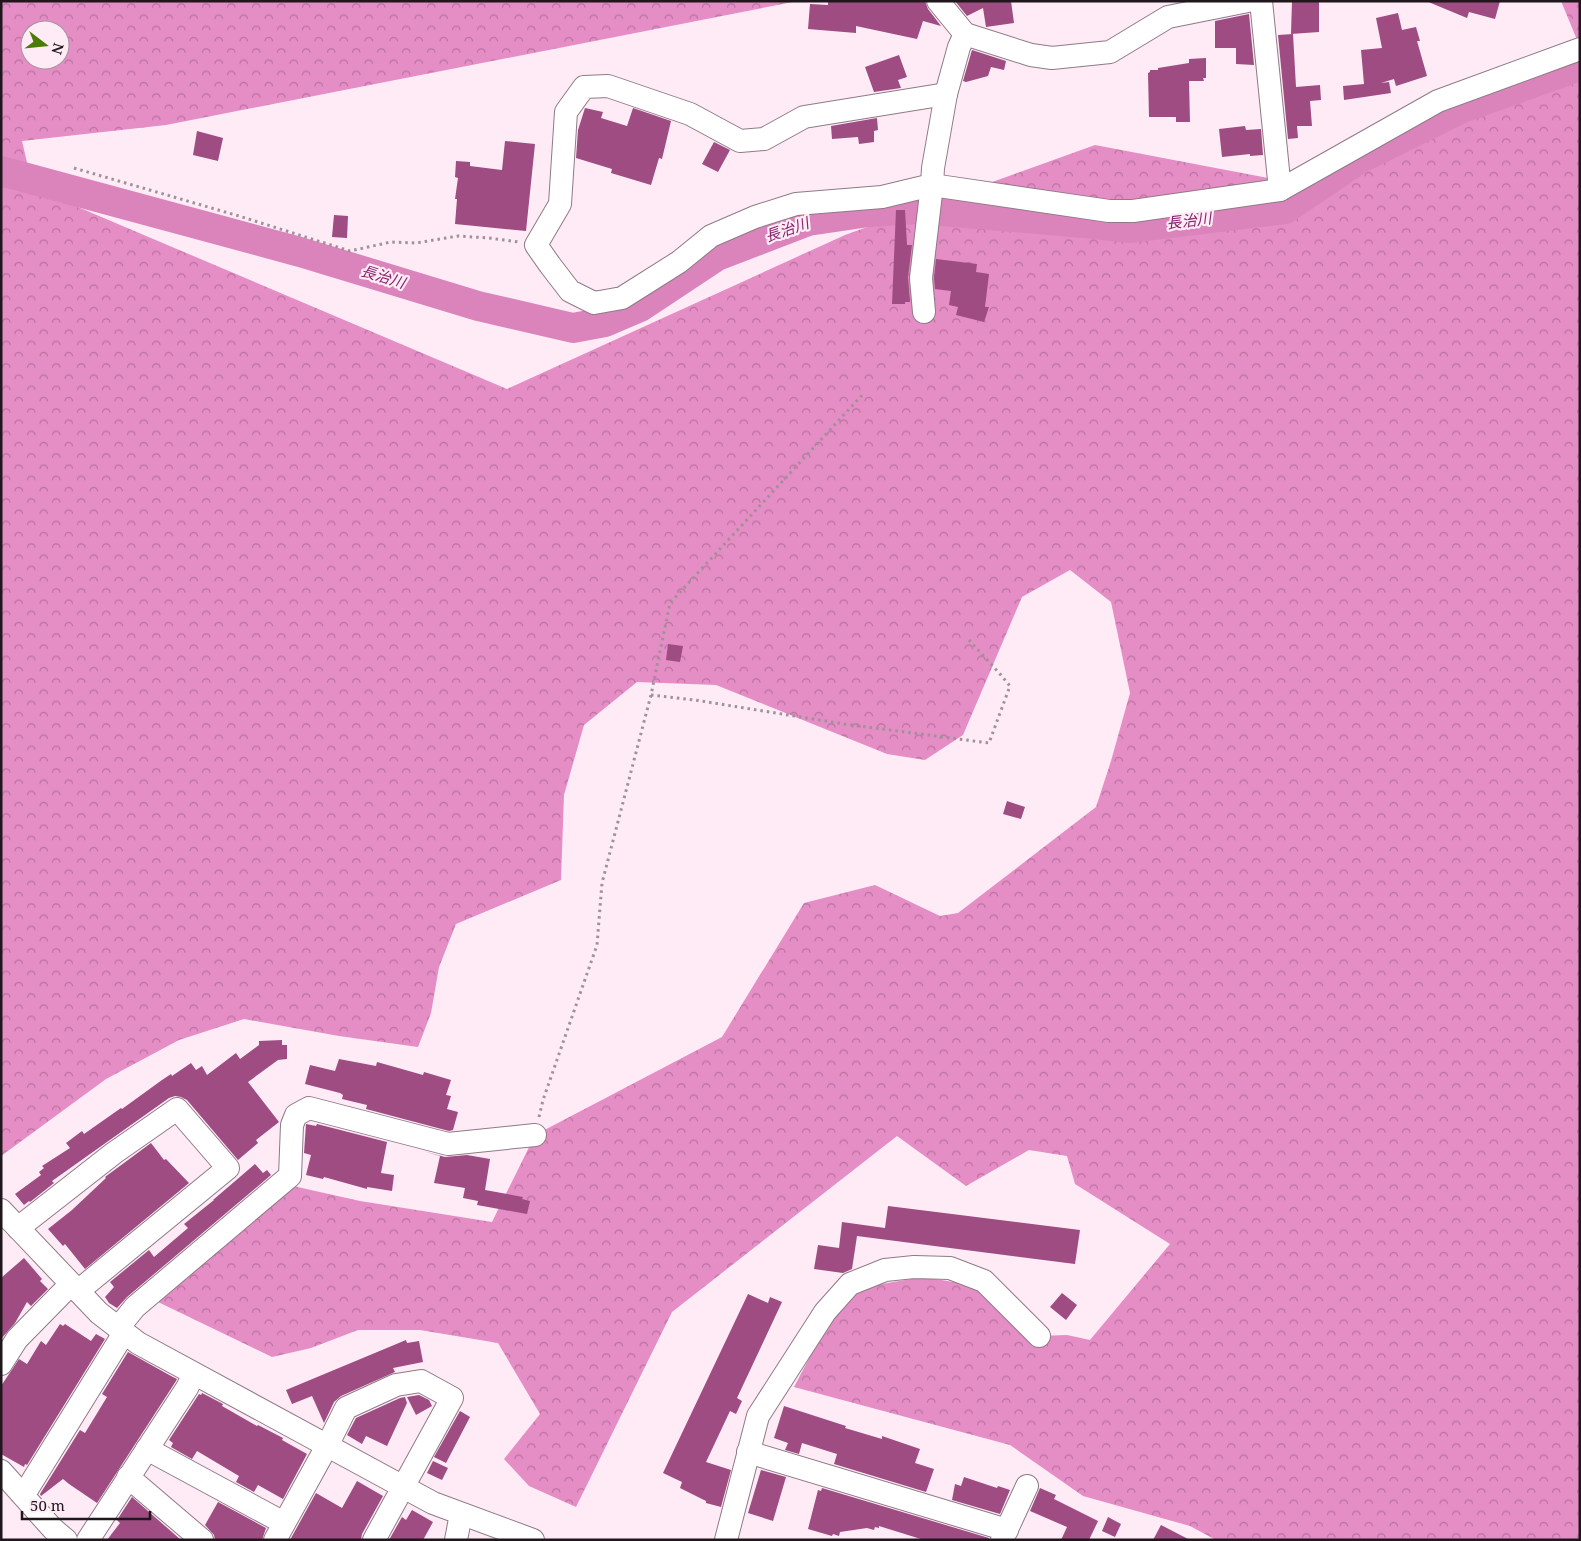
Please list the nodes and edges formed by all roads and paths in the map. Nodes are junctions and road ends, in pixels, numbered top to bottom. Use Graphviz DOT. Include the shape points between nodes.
graph roads {
  1 [pos="938,1"];
  2 [pos="1261,1"];
  3 [pos="1239,2"];
  4 [pos="966,34"];
  5 [pos="1580,49"];
  6 [pos="946,94"];
  7 [pos="74,168"];
  8 [pos="932,185"];
  9 [pos="1280,190"];
  10 [pos="536,244"];
  11 [pos="924,312"];
  12 [pos="864,393"];
  13 [pos="969,640"];
  14 [pos="651,695"];
  15 [pos="535,1135"];
  16 [pos="1,1210"];
  17 [pos="18,1228"];
  18 [pos="74,1288"];
  19 [pos="121,1330"];
  20 [pos="1039,1336"];
  21 [pos="1,1364"];
  22 [pos="194,1374"];
  23 [pos="327,1446"];
  24 [pos="147,1449"];
  25 [pos="748,1452"];
  26 [pos="1,1471"];
  27 [pos="128,1477"];
  28 [pos="1027,1486"];
  29 [pos="404,1488"];
  30 [pos="22,1494"];
  31 [pos="461,1514"];
  32 [pos="280,1532"];
  33 [pos="1004,1535"];
  34 [pos="530,1539"];
  35 [pos="66,1540"];
  36 [pos="88,1540"];
  37 [pos="202,1540"];
  38 [pos="374,1540"];
  39 [pos="456,1540"];
  40 [pos="726,1540"];
  1 -- 4 [label="street"];
  2 -- 9 [label="street"];
  3 -- 4 [label="street" via="1168,17 1110,52 1052,58 1031,55"];
  4 -- 6 [label="street" via="959,47"];
  5 -- 9 [label="street" via="1438,101"];
  6 -- 8 [label="street"];
  6 -- 10 [label="street" via="804,117 764,139 740,141 690,114 608,86 584,87 566,112 560,204"];
  7 -- 10 [label="path" via="350,251 391,242 416,243 458,236"];
  8 -- 9 [label="street" via="1108,211 1133,211"];
  8 -- 10 [label="street" via="882,197 796,204 754,217 711,236 680,262 622,298 594,303 570,291"];
  8 -- 11 [label="street" via="921,278"];
  12 -- 14 [label="path" via="670,603"];
  13 -- 14 [label="path" via="1010,686 989,743"];
  14 -- 15 [label="path" via="602,882 597,945 543,1100"];
  15 -- 19 [label="street" via="448,1144 310,1108 296,1115 292,1125 290,1176 135,1307"];
  16 -- 17 [label="street"];
  17 -- 18 [label="street"];
  17 -- 18 [label="street" via="114,1153 177,1110 228,1168"];
  18 -- 19 [label="street"];
  18 -- 21 [label="street" via="17,1339"];
  19 -- 22 [label="street"];
  19 -- 30 [label="street" via="115,1345"];
  20 -- 25 [label="street" via="984,1281 950,1268 885,1270 850,1284 825,1312 758,1416"];
  22 -- 23 [label="street"];
  22 -- 24 [label="street"];
  23 -- 29 [label="street"];
  23 -- 29 [label="street" via="346,1408 396,1385 420,1381 452,1398"];
  23 -- 32 [label="street"];
  24 -- 27 [label="street"];
  24 -- 32 [label="street"];
  25 -- 33 [label="street"];
  25 -- 40 [label="street"];
  26 -- 30 [label="street"];
  27 -- 36 [label="street"];
  27 -- 37 [label="street"];
  28 -- 33 [label="street"];
  29 -- 31 [label="street"];
  29 -- 38 [label="street"];
  30 -- 35 [label="street"];
  31 -- 34 [label="street"];
  31 -- 39 [label="street"];
}
